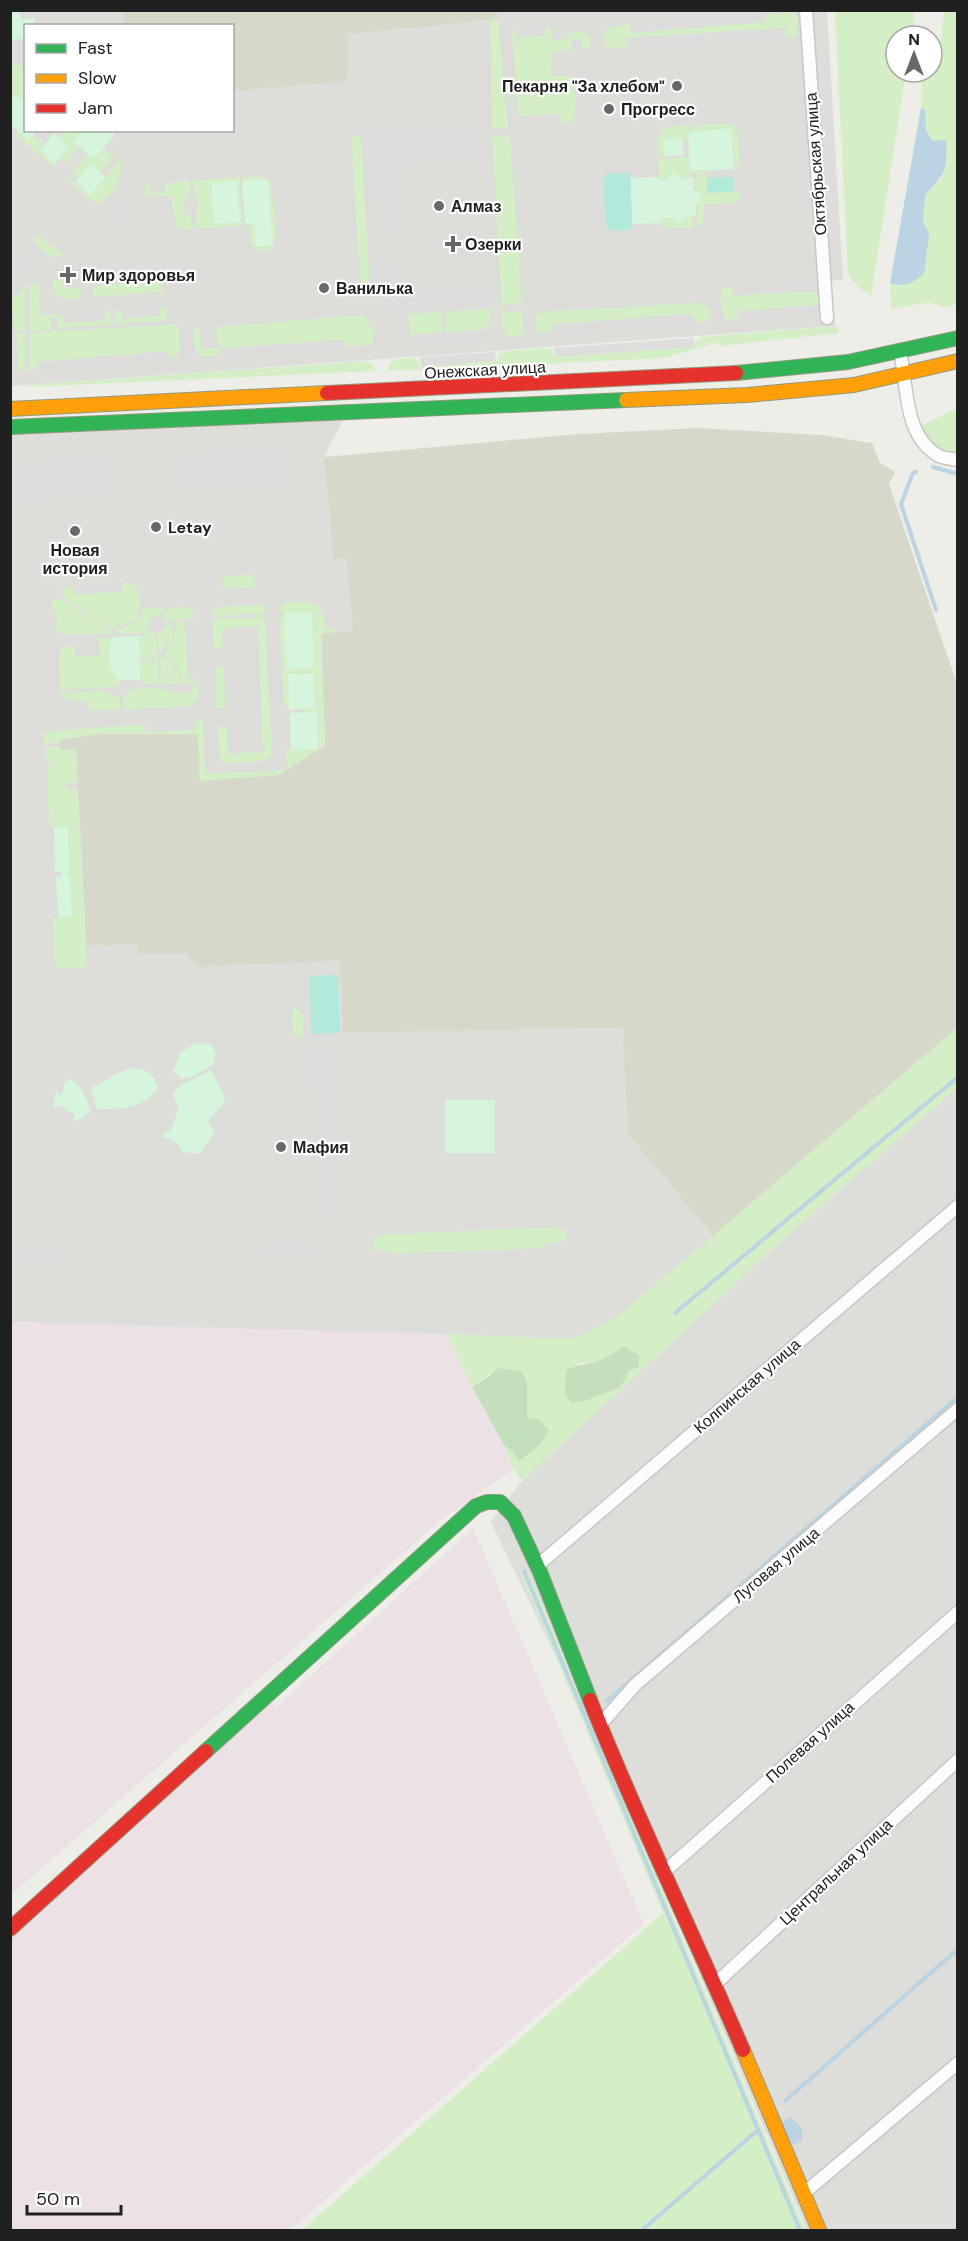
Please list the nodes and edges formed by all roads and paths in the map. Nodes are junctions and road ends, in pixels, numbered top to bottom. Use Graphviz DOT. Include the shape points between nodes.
graph roads {
  1 [pos="806,10"];
  2 [pos="827,318"];
  3 [pos="957,338"];
  4 [pos="900,352"];
  5 [pos="957,361"];
  6 [pos="905,375"];
  7 [pos="10,409"];
  8 [pos="10,427"];
  9 [pos="957,460"];
  10 [pos="957,1206"];
  11 [pos="957,1409"];
  12 [pos="537,1566"];
  13 [pos="957,1612"];
  14 [pos="600,1725"];
  15 [pos="957,1760"];
  16 [pos="663,1873"];
  17 [pos="10,1929"];
  18 [pos="715,1984"];
  19 [pos="957,2063"];
  20 [pos="803,2194"];
  21 [pos="819,2230"];
  1 -- 2 [label="street, Октябрьская улица"];
  3 -- 4 [label="main road, Онежская улица"];
  4 -- 6 [label="street"];
  4 -- 7 [label="main road, Онежская улица" via="848,362 740,373"];
  5 -- 6 [label="main road, Онежская улица"];
  6 -- 8 [label="main road, Онежская улица" via="854,386 747,395"];
  6 -- 9 [label="street" via="910,418 919,434 940,456"];
  10 -- 12 [label="street, Колпинская улица"];
  11 -- 14 [label="street, Луговая улица" via="635,1685"];
  12 -- 14 [label="main road"];
  12 -- 17 [label="main road" via="507,1508 500,1502 476,1506"];
  13 -- 16 [label="street, Полевая улица"];
  14 -- 16 [label="main road"];
  15 -- 18 [label="street, Центральная улица"];
  16 -- 18 [label="main road"];
  18 -- 20 [label="main road"];
  19 -- 20 [label="street"];
  20 -- 21 [label="main road"];
}
